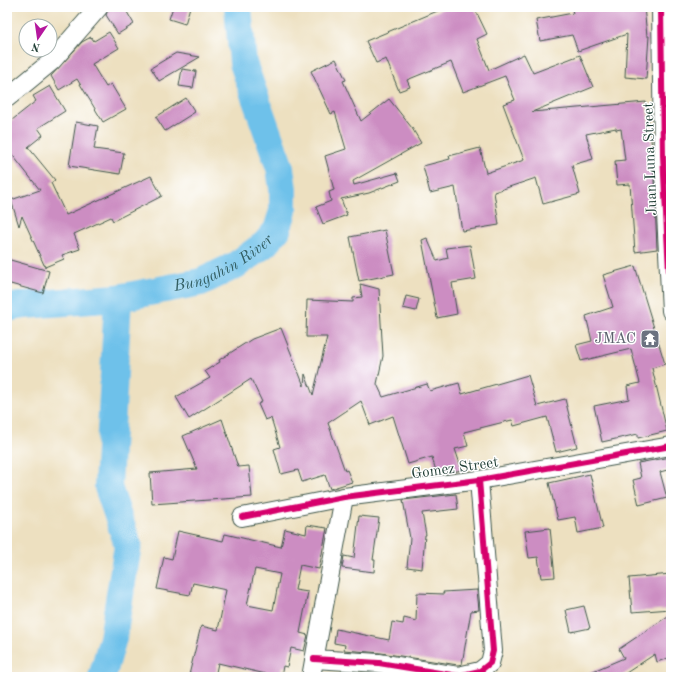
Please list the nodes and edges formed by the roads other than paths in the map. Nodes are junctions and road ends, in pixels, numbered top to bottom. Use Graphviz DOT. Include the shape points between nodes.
graph roads {
  1 [pos="100,7"];
  2 [pos="661,7"];
  3 [pos="7,98"];
  4 [pos="667,154"];
  5 [pos="671,311"];
  6 [pos="671,446"];
  7 [pos="479,480"];
  8 [pos="344,497"];
  9 [pos="242,517"];
  10 [pos="314,659"];
  11 [pos="310,677"];
  1 -- 3 [label="street" via="52,61"];
  2 -- 4 [label="street, Juan Luna Street"];
  4 -- 5 [label="street, Juan Luna Street"];
  6 -- 7 [label="street, Gomez Street"];
  7 -- 8 [label="street, Gomez Street"];
  7 -- 10 [label="street" via="493,651 490,663 480,671 458,676 379,663"];
  8 -- 9 [label="street, Gomez Street"];
  8 -- 10 [label="street"];
  10 -- 11 [label="street"];
}
